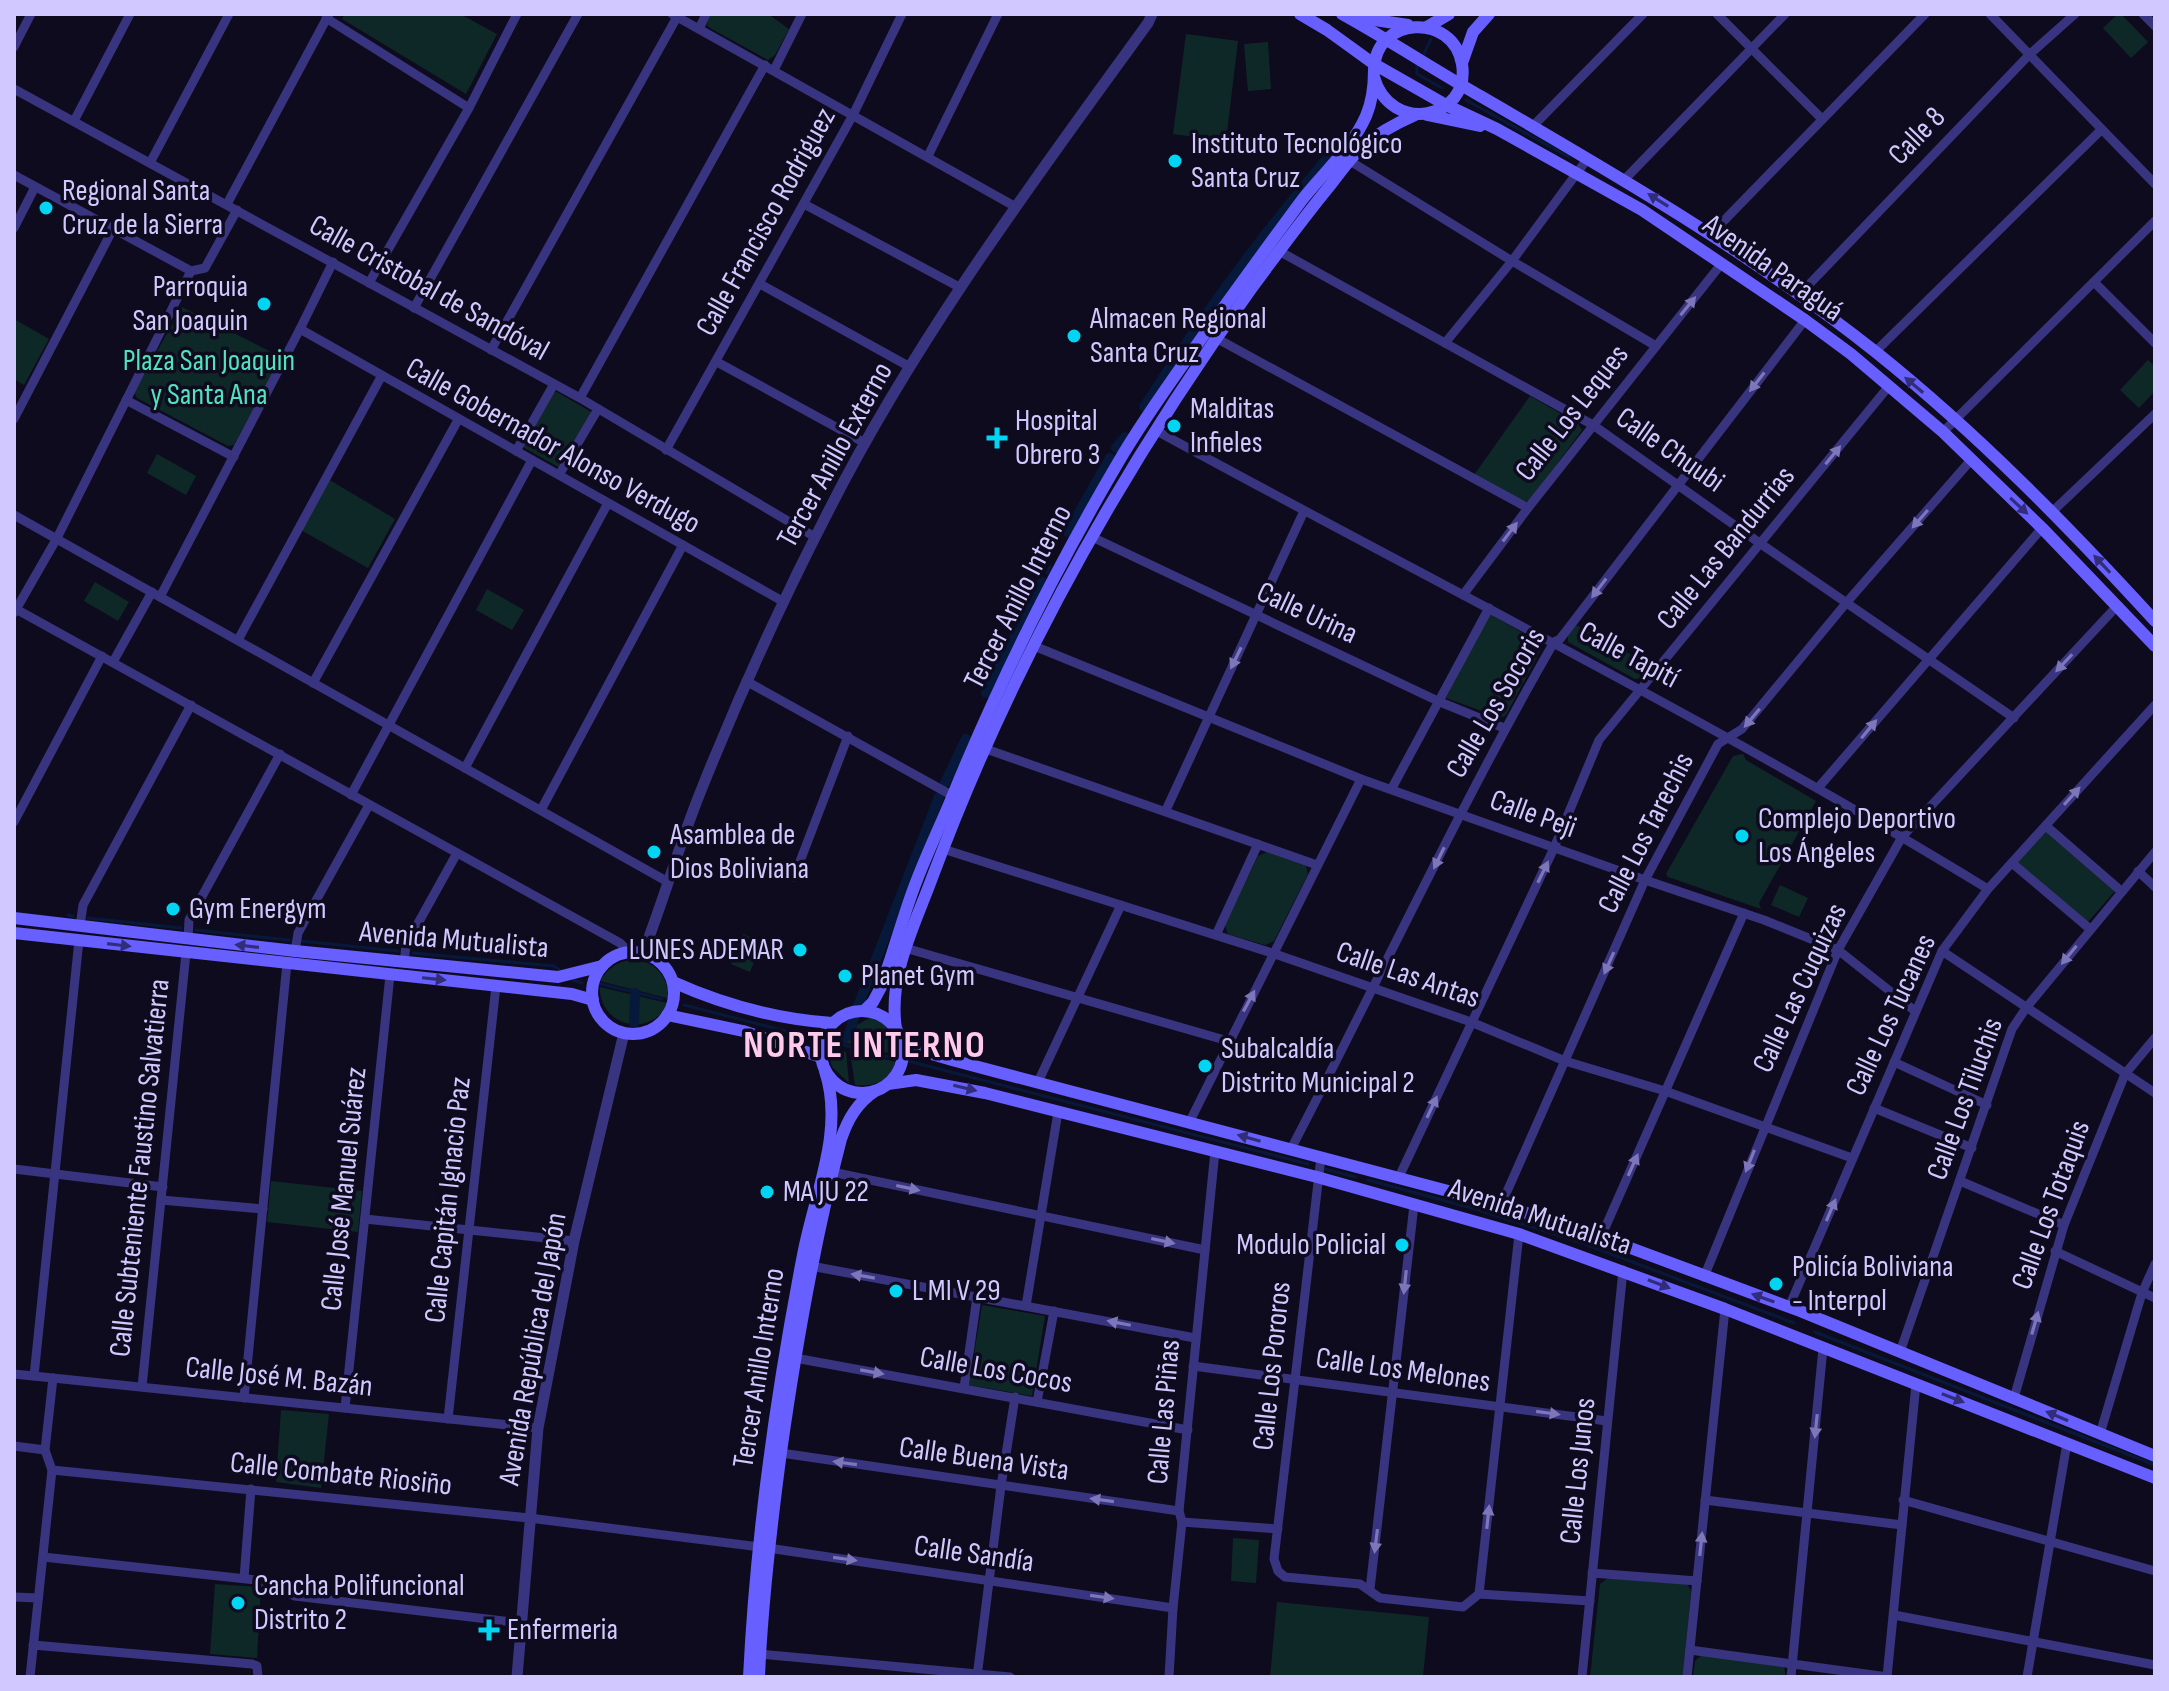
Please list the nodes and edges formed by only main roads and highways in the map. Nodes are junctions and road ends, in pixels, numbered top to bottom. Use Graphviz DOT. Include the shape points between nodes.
graph roads {
  1 [pos="1300,14"];
  2 [pos="1342,14"];
  3 [pos="1449,14"];
  4 [pos="1489,14"];
  5 [pos="1421,26"];
  6 [pos="1385,40"];
  7 [pos="1361,55"];
  8 [pos="1462,63"];
  9 [pos="1374,75"];
  10 [pos="1461,84"];
  11 [pos="1446,105"];
  12 [pos="1419,115"];
  13 [pos="1497,129"];
  14 [pos="1300,205"];
  15 [pos="1216,338"];
  16 [pos="1198,365"];
  17 [pos="1122,461"];
  18 [pos="1063,563"];
  19 [pos="1066,585"];
  20 [pos="2155,621"];
  21 [pos="1034,646"];
  22 [pos="2155,646"];
  23 [pos="982,724"];
  24 [pos="987,747"];
  25 [pos="953,796"];
  26 [pos="918,913"];
  27 [pos="14,918"];
  28 [pos="31,919"];
  29 [pos="14,925"];
  30 [pos="14,933"];
  31 [pos="602,966"];
  32 [pos="673,982"];
  33 [pos="593,1000"];
  34 [pos="864,1011"];
  35 [pos="667,1015"];
  36 [pos="832,1023"];
  37 [pos="899,1034"];
  38 [pos="821,1057"];
  39 [pos="825,1071"];
  40 [pos="888,1084"];
  41 [pos="875,1091"];
  42 [pos="1362,1169"];
  43 [pos="1357,1187"];
  44 [pos="1805,1327"];
  45 [pos="2155,1456"];
  46 [pos="2155,1478"];
  47 [pos="763,1548"];
  48 [pos="749,1677"];
  49 [pos="759,1677"];
  1 -- 7 [label="main road, Avenida Paraguá"];
  2 -- 5 [label="main road"];
  2 -- 6 [label="main road, Avenida Paraguá"];
  3 -- 5 [label="main road"];
  4 -- 8 [label="main road" via="1473,32"];
  5 -- 6 [label="main road" via="1404,28"];
  5 -- 8 [label="main road" via="1450,39"];
  6 -- 9 [label="main road, Tercer Anillo Interno"];
  6 -- 10 [label="main road, Avenida Paraguá"];
  7 -- 9 [label="main road"];
  7 -- 9 [label="main road, Avenida Paraguá"];
  8 -- 10 [label="main road"];
  9 -- 11 [label="main road, Avenida Paraguá"];
  9 -- 12 [label="main road" via="1384,99"];
  9 -- 14 [label="main road, Tercer Anillo Interno" via="1365,119"];
  10 -- 11 [label="main road"];
  20 -- 10 [label="main road, Avenida Paraguá, one-way" via="2053,511 1875,352 1711,234"];
  11 -- 12 [label="main road, Tercer Anillo Interno"];
  11 -- 13 [label="main road, Avenida Paraguá"];
  12 -- 13 [label="main road"];
  12 -- 15 [label="main road, Tercer Anillo Interno" via="1363,146"];
  13 -- 22 [label="main road, Avenida Paraguá, one-way" via="1642,210 1805,320 1943,432"];
  14 -- 15 [label="main road" via="1279,243 1218,325"];
  14 -- 17 [label="main road, Tercer Anillo Interno" via="1206,332"];
  15 -- 16 [label="main road, Tercer Anillo Interno"];
  16 -- 17 [label="main road" via="1133,460"];
  16 -- 19 [label="main road, Tercer Anillo Interno"];
  17 -- 18 [label="main road, Tercer Anillo Interno"];
  17 -- 19 [label="main road" via="1125,473 1068,569"];
  18 -- 21 [label="main road" via="1063,578"];
  18 -- 23 [label="main road, Tercer Anillo Interno"];
  19 -- 21 [label="main road, Tercer Anillo Interno"];
  21 -- 23 [label="main road" via="998,712"];
  21 -- 24 [label="main road, Tercer Anillo Interno"];
  23 -- 25 [label="main road, Tercer Anillo Interno"];
  24 -- 25 [label="main road" via="979,751 964,785"];
  24 -- 26 [label="main road, Tercer Anillo Interno"];
  25 -- 26 [label="main road"];
  25 -- 34 [label="main road, Tercer Anillo Interno" via="912,893 881,987"];
  26 -- 37 [label="main road, Tercer Anillo Interno" via="894,989"];
  27 -- 28 [label="main road, Avenida Mutualista"];
  28 -- 29 [label="main road"];
  31 -- 28 [label="main road, Avenida Mutualista, one-way" via="558,977"];
  30 -- 33 [label="main road, Avenida Mutualista, one-way"];
  31 -- 32 [label="main road" via="636,952 662,964"];
  31 -- 33 [label="main road"];
  32 -- 35 [label="main road"];
  32 -- 36 [label="main road" via="715,1001 788,1019"];
  33 -- 35 [label="main road" via="604,1021 624,1033 649,1031"];
  34 -- 36 [label="main road" via="852,1011"];
  34 -- 37 [label="main road" via="877,1013"];
  35 -- 38 [label="main road" via="743,1031"];
  36 -- 38 [label="main road"];
  37 -- 40 [label="main road" via="903,1055 899,1072"];
  42 -- 37 [label="main road, Avenida Mutualista, one-way" via="925,1052"];
  38 -- 39 [label="main road"];
  39 -- 41 [label="main road" via="846,1090"];
  39 -- 47 [label="main road, Tercer Anillo Interno" via="832,1091 831,1129 803,1255 771,1447"];
  40 -- 41 [label="main road"];
  40 -- 43 [label="main road, Avenida Mutualista, one-way" via="934,1081"];
  41 -- 47 [label="main road, Tercer Anillo Interno" via="848,1121 832,1172"];
  42 -- 43 [label="main road"];
  44 -- 42 [label="main road, Avenida Mutualista, one-way" via="1789,1307 1601,1237"];
  43 -- 44 [label="main road, Avenida Mutualista, one-way" via="1519,1234 1725,1309"];
  45 -- 44 [label="main road, Avenida Mutualista, one-way" via="1900,1352"];
  44 -- 46 [label="main road, Avenida Mutualista, one-way" via="1823,1348"];
  47 -- 48 [label="main road, Tercer Anillo Interno"];
  47 -- 49 [label="main road, Tercer Anillo Interno"];
}
